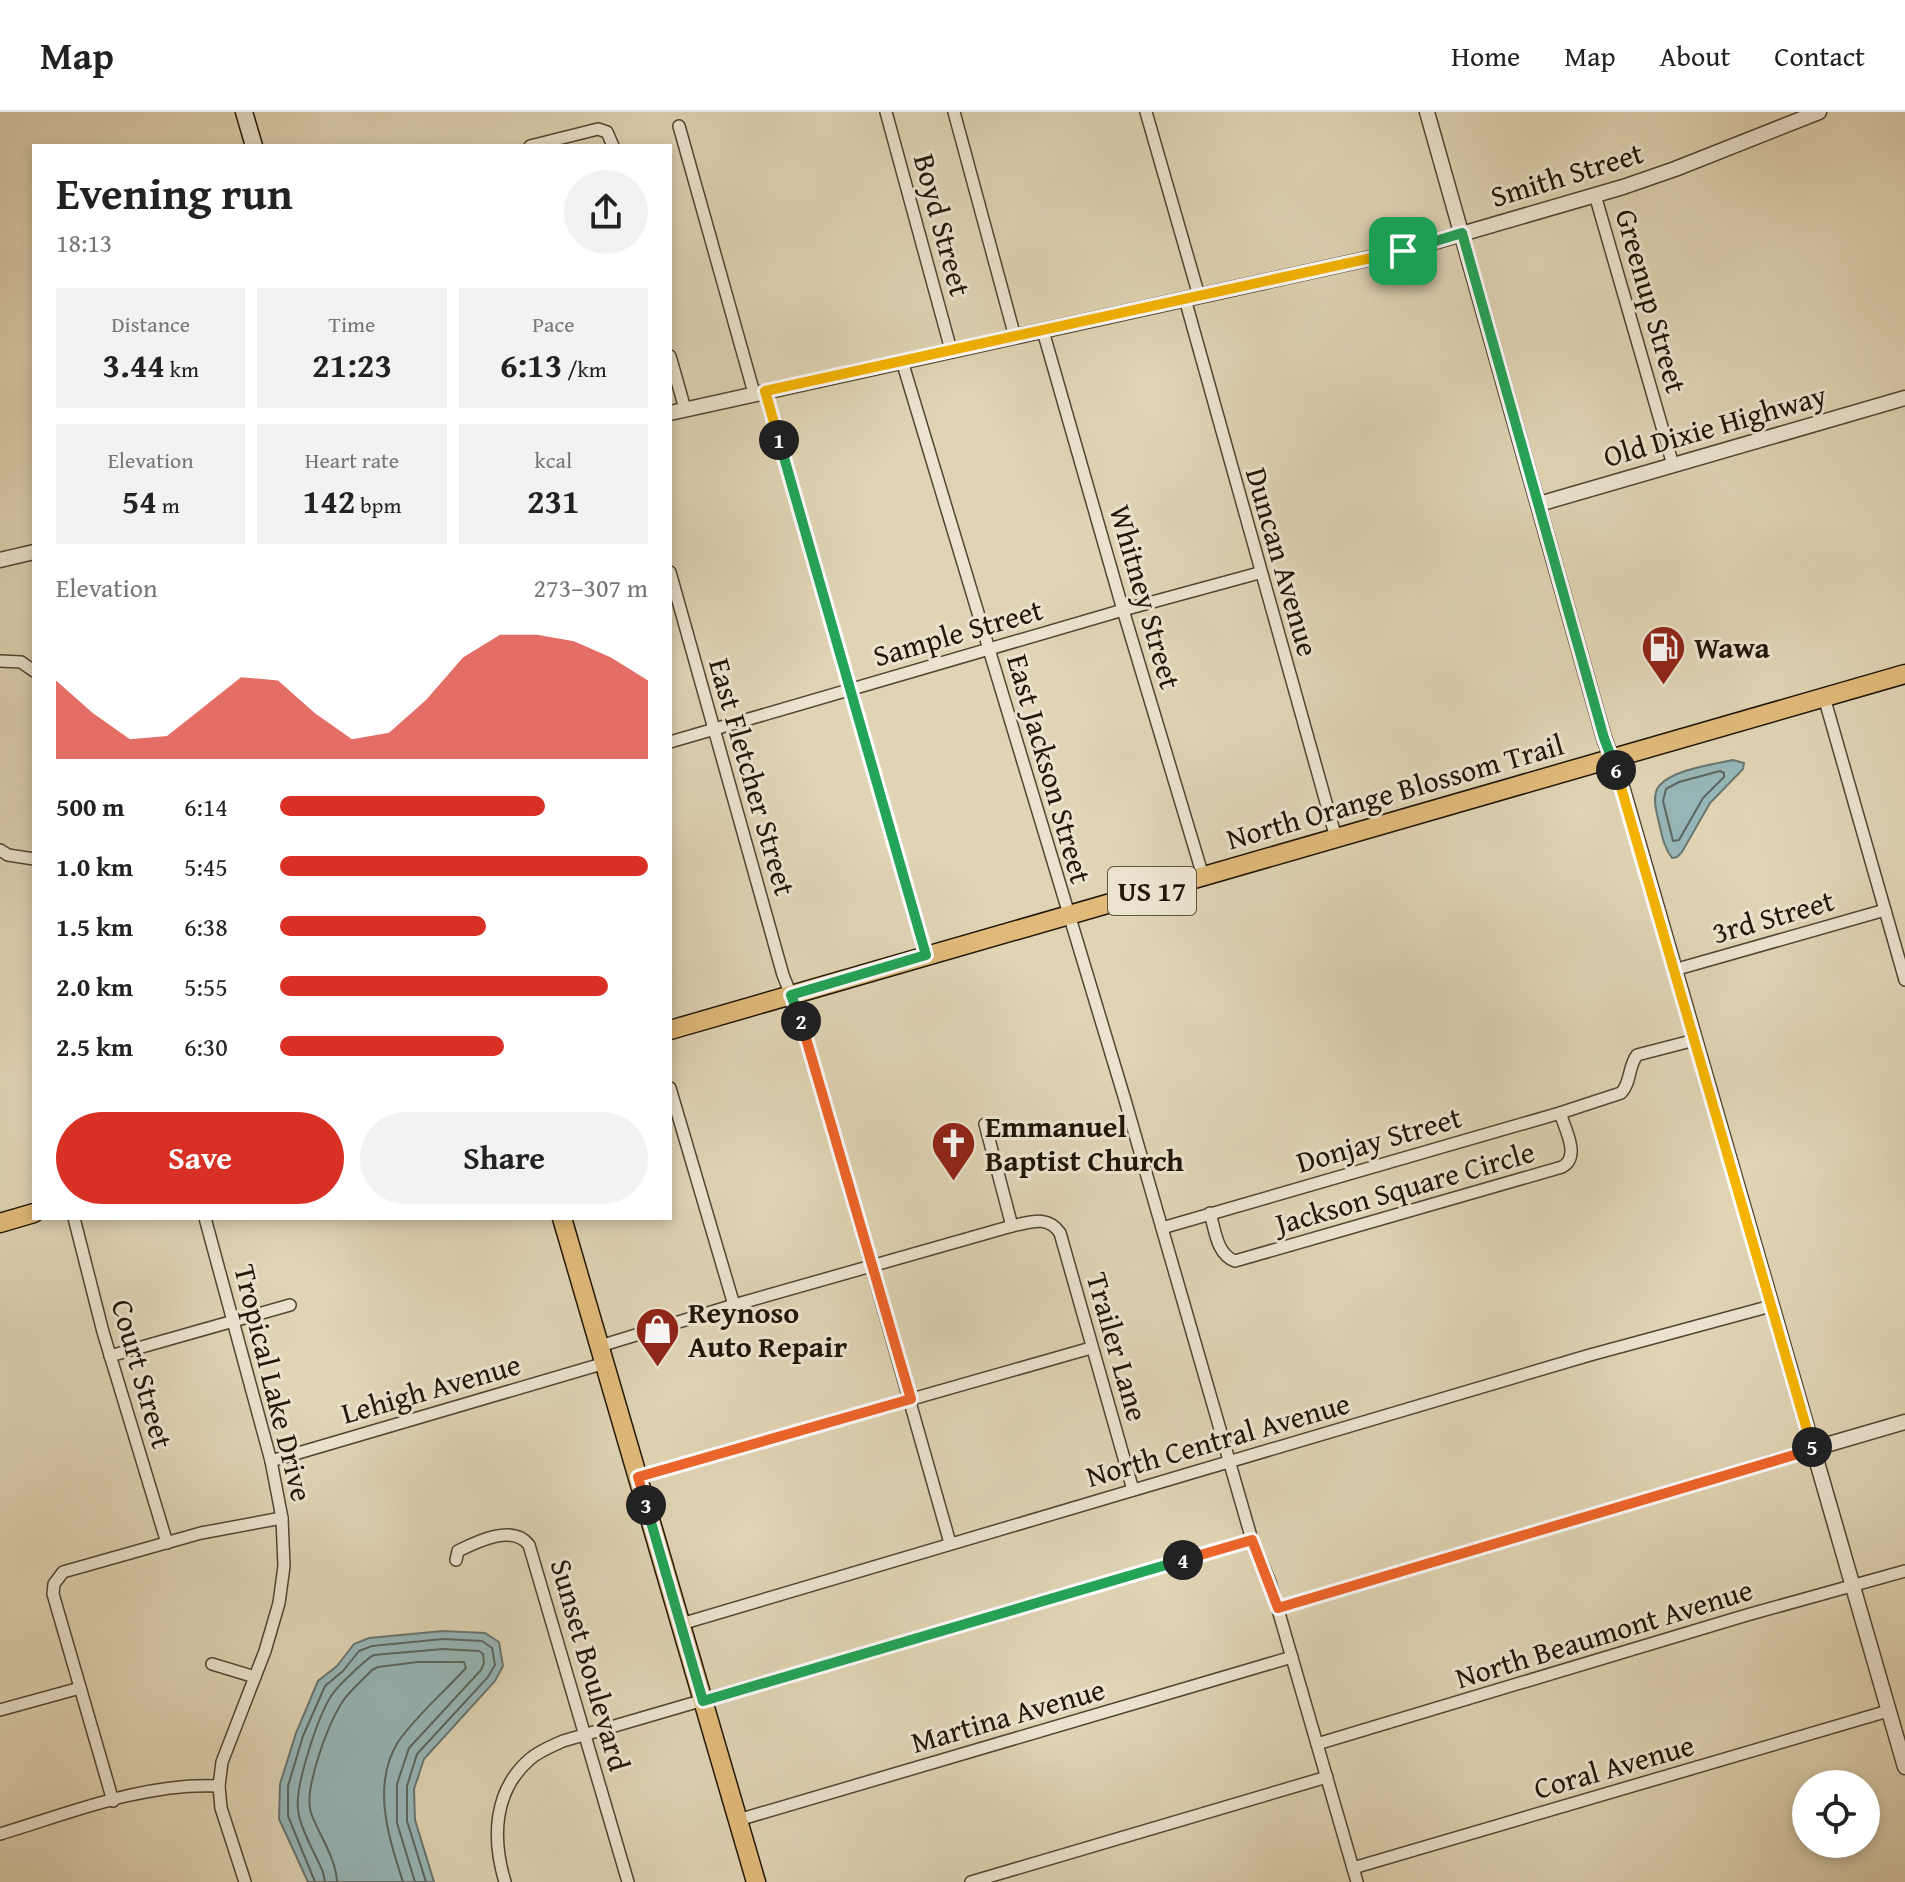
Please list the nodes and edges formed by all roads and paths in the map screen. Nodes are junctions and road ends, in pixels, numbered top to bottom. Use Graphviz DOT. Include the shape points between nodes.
graph roads {
  1 [pos="244,112"];
  2 [pos="886,112"];
  3 [pos="954,112"];
  4 [pos="1146,112"];
  5 [pos="1427,112"];
  6 [pos="1819,112"];
  7 [pos="679,126"];
  8 [pos="253,144"];
  9 [pos="537,144"];
  10 [pos="612,144"];
  11 [pos="1595,195"];
  12 [pos="1462,233"];
  13 [pos="1192,298"];
  14 [pos="1043,331"];
  15 [pos="1015,337"];
  16 [pos="951,350"];
  17 [pos="902,361"];
  18 [pos="672,370"];
  19 [pos="760,392"];
  20 [pos="1905,398"];
  21 [pos="678,411"];
  22 [pos="1673,465"];
  23 [pos="1539,504"];
  24 [pos="32,552"];
  25 [pos="0,560"];
  26 [pos="1259,573"];
  27 [pos="674,602"];
  28 [pos="1123,610"];
  29 [pos="989,649"];
  30 [pos="0,661"];
  31 [pos="32,670"];
  32 [pos="1905,674"];
  33 [pos="850,689"];
  34 [pos="1824,697"];
  35 [pos="714,729"];
  36 [pos="672,741"];
  37 [pos="1612,758"];
  38 [pos="1336,838"];
  39 [pos="0,850"];
  40 [pos="32,859"];
  41 [pos="1203,876"];
  42 [pos="1885,910"];
  43 [pos="1067,915"];
  44 [pos="926,955"];
  45 [pos="1674,970"];
  46 [pos="1905,980"];
  47 [pos="791,995"];
  48 [pos="672,1029"];
  49 [pos="1695,1040"];
  50 [pos="672,1095"];
  51 [pos="1560,1113"];
  52 [pos="985,1124"];
  53 [pos="1210,1213"];
  54 [pos="32,1214"];
  55 [pos="75,1220"];
  56 [pos="206,1220"];
  57 [pos="563,1220"];
  58 [pos="1048,1222"];
  59 [pos="0,1223"];
  60 [pos="1012,1226"];
  61 [pos="1162,1228"];
  62 [pos="872,1266"];
  63 [pos="290,1305"];
  64 [pos="734,1305"];
  65 [pos="1771,1306"];
  66 [pos="235,1322"];
  67 [pos="1091,1348"];
  68 [pos="602,1355"];
  69 [pos="110,1356"];
  70 [pos="911,1399"];
  71 [pos="1905,1422"];
  72 [pos="1812,1449"];
  73 [pos="271,1461"];
  74 [pos="1229,1462"];
  75 [pos="638,1477"];
  76 [pos="1133,1490"];
  77 [pos="282,1518"];
  78 [pos="1252,1540"];
  79 [pos="167,1543"];
  80 [pos="950,1543"];
  81 [pos="456,1560"];
  82 [pos="1905,1571"];
  83 [pos="1852,1587"];
  84 [pos="1278,1608"];
  85 [pos="681,1624"];
  86 [pos="1292,1657"];
  87 [pos="212,1664"];
  88 [pos="255,1677"];
  89 [pos="80,1688"];
  90 [pos="703,1701"];
  91 [pos="0,1710"];
  92 [pos="1888,1711"];
  93 [pos="585,1733"];
  94 [pos="1317,1744"];
  95 [pos="1905,1767"];
  96 [pos="1327,1777"];
  97 [pos="219,1786"];
  98 [pos="113,1801"];
  99 [pos="738,1820"];
  100 [pos="1,1832"];
  101 [pos="1353,1868"];
  102 [pos="240,1881"];
  103 [pos="505,1882"];
  104 [pos="628,1882"];
  105 [pos="756,1882"];
  106 [pos="971,1882"];
  107 [pos="1357,1882"];
  1 -- 8 [label="main road"];
  2 -- 16 [label="street, Boyd Street"];
  3 -- 15 [label="street"];
  4 -- 13 [label="street, Duncan Avenue"];
  5 -- 12 [label="street"];
  6 -- 11 [label="street, Smith Street"];
  7 -- 19 [label="street"];
  9 -- 10 [label="street" via="598,129 607,132"];
  11 -- 12 [label="street, Smith Street"];
  11 -- 22 [label="street, Greenup Street"];
  12 -- 13 [label="street"];
  12 -- 23 [label="street"];
  13 -- 14 [label="street"];
  13 -- 26 [label="street, Duncan Avenue"];
  14 -- 15 [label="street"];
  14 -- 28 [label="street, Whitney Street"];
  15 -- 16 [label="street"];
  16 -- 17 [label="street"];
  17 -- 19 [label="street"];
  17 -- 29 [label="street, East Jackson Street"];
  18 -- 21 [label="street"];
  19 -- 21 [label="street"];
  19 -- 33 [label="street"];
  20 -- 22 [label="street, Old Dixie Highway"];
  22 -- 23 [label="street, Old Dixie Highway"];
  23 -- 37 [label="street"];
  24 -- 25 [label="street"];
  26 -- 28 [label="street, Sample Street"];
  26 -- 38 [label="street, Duncan Avenue"];
  27 -- 35 [label="street, East Fletcher Street"];
  28 -- 29 [label="street, Sample Street"];
  28 -- 41 [label="street, Whitney Street"];
  29 -- 33 [label="street, Sample Street"];
  29 -- 43 [label="street, East Jackson Street"];
  30 -- 31 [label="street" via="21,662"];
  32 -- 34 [label="main road, North Orange Blossom Trail / US 17"];
  33 -- 35 [label="street, Sample Street"];
  33 -- 44 [label="street"];
  34 -- 37 [label="main road, North Orange Blossom Trail / US 17"];
  34 -- 42 [label="street"];
  35 -- 36 [label="street, Sample Street"];
  35 -- 47 [label="street, East Fletcher Street"];
  37 -- 38 [label="main road, North Orange Blossom Trail / US 17"];
  37 -- 45 [label="street"];
  38 -- 41 [label="main road, North Orange Blossom Trail / US 17"];
  39 -- 40 [label="street"];
  41 -- 43 [label="main road, North Orange Blossom Trail / US 17"];
  42 -- 45 [label="street, 3rd Street"];
  42 -- 46 [label="street"];
  43 -- 44 [label="main road, North Orange Blossom Trail / US 17"];
  43 -- 61 [label="street, East Jackson Street"];
  44 -- 47 [label="main road, North Orange Blossom Trail / US 17"];
  45 -- 49 [label="street"];
  47 -- 48 [label="main road, North Orange Blossom Trail / US 17"];
  47 -- 62 [label="street, East Fletcher Street"];
  49 -- 51 [label="street, Jackson Square Circle" via="1637,1055 1621,1093"];
  49 -- 65 [label="street"];
  50 -- 64 [label="street"];
  51 -- 53 [label="street, Donjay Street"];
  51 -- 53 [label="street, Jackson Square Circle" via="1572,1154 1562,1167 1253,1257 1225,1257"];
  52 -- 60 [label="street"];
  53 -- 61 [label="street, Donjay Street"];
  54 -- 59 [label="main road"];
  55 -- 69 [label="street, Court Street"];
  56 -- 66 [label="street, Tropical Lake Drive"];
  57 -- 68 [label="main road"];
  58 -- 60 [label="street, Lehigh Avenue"];
  58 -- 67 [label="street, Trailer Lane" via="1060,1233"];
  60 -- 62 [label="street, Lehigh Avenue"];
  61 -- 74 [label="street, East Jackson Street"];
  62 -- 64 [label="street, Lehigh Avenue"];
  62 -- 70 [label="street, East Fletcher Street"];
  63 -- 66 [label="street"];
  64 -- 68 [label="street, Lehigh Avenue"];
  65 -- 72 [label="street"];
  65 -- 74 [label="street, North Central Avenue"];
  66 -- 69 [label="street"];
  66 -- 73 [label="street, Tropical Lake Drive"];
  67 -- 70 [label="street"];
  67 -- 76 [label="street, Trailer Lane"];
  68 -- 73 [label="street, Lehigh Avenue"];
  68 -- 75 [label="main road"];
  69 -- 79 [label="street, Court Street"];
  70 -- 75 [label="street"];
  70 -- 80 [label="street, East Fletcher Street"];
  71 -- 72 [label="street"];
  72 -- 83 [label="street"];
  72 -- 84 [label="street"];
  73 -- 77 [label="street, Tropical Lake Drive"];
  74 -- 76 [label="street, North Central Avenue"];
  74 -- 78 [label="street, East Jackson Street"];
  75 -- 85 [label="main road"];
  76 -- 80 [label="street, North Central Avenue"];
  77 -- 79 [label="street"];
  77 -- 88 [label="street, Tropical Lake Drive" via="279,1603"];
  78 -- 84 [label="street, East Jackson Street"];
  78 -- 90 [label="street"];
  79 -- 89 [label="street" via="63,1572 54,1584"];
  80 -- 85 [label="street, North Central Avenue"];
  81 -- 93 [label="street, Sunset Boulevard" via="458,1551 503,1535 529,1545"];
  82 -- 83 [label="street, North Beaumont Avenue"];
  83 -- 92 [label="street"];
  83 -- 94 [label="street, North Beaumont Avenue"];
  84 -- 86 [label="street, East Jackson Street"];
  85 -- 90 [label="main road"];
  86 -- 94 [label="street, East Jackson Street"];
  86 -- 99 [label="street, Martina Avenue"];
  87 -- 88 [label="street"];
  88 -- 97 [label="street, Tropical Lake Drive" via="222,1762"];
  89 -- 91 [label="street"];
  89 -- 98 [label="street"];
  90 -- 93 [label="street"];
  90 -- 99 [label="main road"];
  92 -- 95 [label="street"];
  92 -- 101 [label="street, Coral Avenue"];
  93 -- 103 [label="street" via="531,1758 508,1788 496,1841"];
  93 -- 104 [label="street, Sunset Boulevard"];
  94 -- 96 [label="street, East Jackson Street"];
  96 -- 101 [label="street, East Jackson Street"];
  96 -- 106 [label="street"];
  97 -- 98 [label="street"];
  97 -- 102 [label="street, Tropical Lake Drive"];
  98 -- 100 [label="street"];
  99 -- 105 [label="main road"];
  101 -- 107 [label="street, East Jackson Street"];
}
